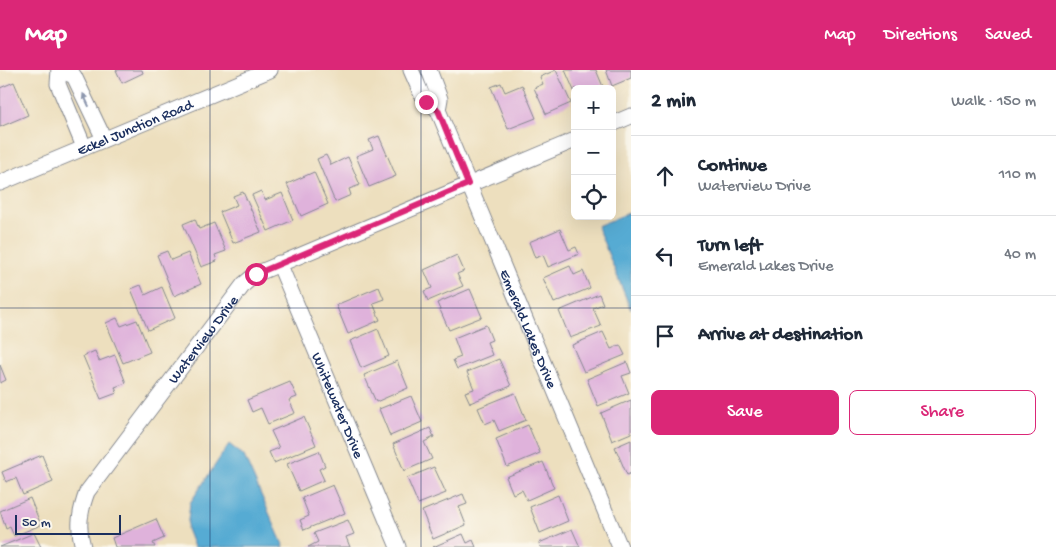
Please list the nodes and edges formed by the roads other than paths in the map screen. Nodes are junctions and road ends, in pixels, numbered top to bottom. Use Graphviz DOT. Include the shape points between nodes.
graph roads {
  1 [pos="59,70"];
  2 [pos="270,70"];
  3 [pos="411,70"];
  4 [pos="429,70"];
  5 [pos="438,110"];
  6 [pos="631,116"];
  7 [pos="616,122"];
  8 [pos="104,139"];
  9 [pos="571,142"];
  10 [pos="84,147"];
  11 [pos="0,183"];
  12 [pos="468,184"];
  13 [pos="279,263"];
  14 [pos="83,547"];
  15 [pos="398,547"];
  16 [pos="620,547"];
  8 -- 1 [label="street, one-way" via="74,76"];
  1 -- 10 [label="street" via="58,84"];
  2 -- 8 [label="street, Eckel Junction Road"];
  3 -- 5 [label="street, Emerald Lakes Drive" via="422,95"];
  4 -- 5 [label="street, Emerald Lakes Drive" via="440,99"];
  5 -- 12 [label="street, Emerald Lakes Drive"];
  6 -- 7 [label="street"];
  8 -- 10 [label="street, Eckel Junction Road"];
  9 -- 12 [label="street, Waterview Drive"];
  10 -- 11 [label="street, Eckel Junction Road"];
  12 -- 13 [label="street, Waterview Drive"];
  12 -- 16 [label="street, Emerald Lakes Drive"];
  13 -- 14 [label="street, Waterview Drive" via="244,284 87,492 80,510"];
  13 -- 15 [label="street, Whitewater Drive"];
}
